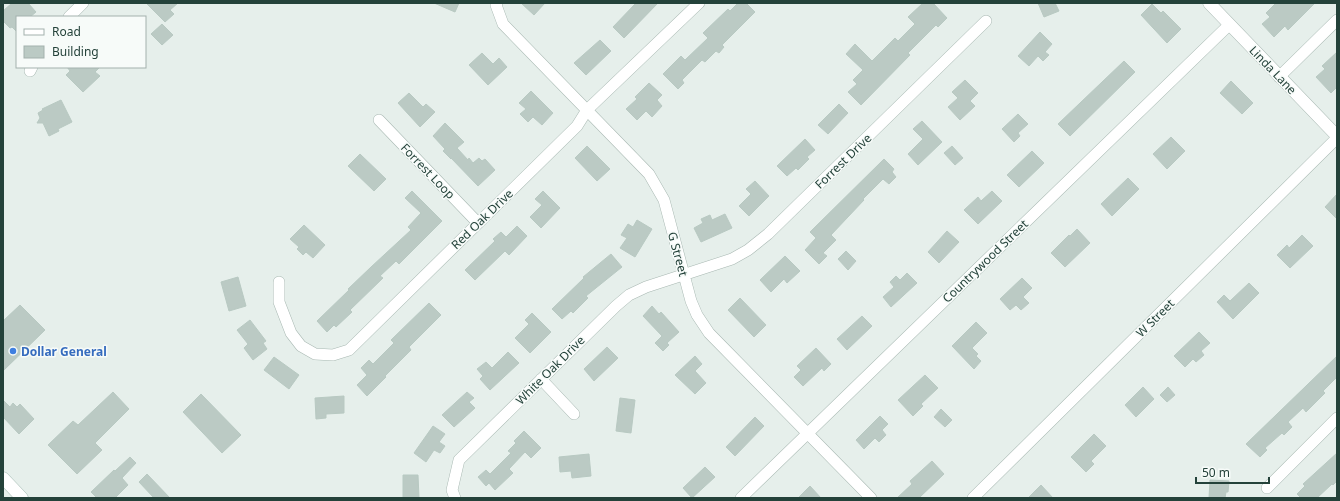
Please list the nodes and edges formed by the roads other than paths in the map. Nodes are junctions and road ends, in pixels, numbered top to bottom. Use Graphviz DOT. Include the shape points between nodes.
graph roads {
  1 [pos="83,3"];
  2 [pos="497,3"];
  3 [pos="699,3"];
  4 [pos="1209,3"];
  5 [pos="70,16"];
  6 [pos="1337,20"];
  7 [pos="986,21"];
  8 [pos="1229,25"];
  9 [pos="1279,77"];
  10 [pos="587,110"];
  11 [pos="379,120"];
  12 [pos="1337,137"];
  13 [pos="477,222"];
  14 [pos="683,274"];
  15 [pos="279,282"];
  16 [pos="541,379"];
  17 [pos="574,414"];
  18 [pos="1337,418"];
  19 [pos="806,434"];
  20 [pos="3,478"];
  21 [pos="1267,488"];
  22 [pos="22,498"];
  23 [pos="456,498"];
  24 [pos="741,498"];
  25 [pos="871,498"];
  26 [pos="973,498"];
  1 -- 5 [label="street"];
  2 -- 10 [label="street, G Street" via="503,24"];
  3 -- 10 [label="street, Red Oak Drive"];
  4 -- 8 [label="street, Linda Lane"];
  6 -- 9 [label="street"];
  7 -- 14 [label="street, Forrest Drive" via="779,223 748,250 732,259"];
  8 -- 9 [label="street, Linda Lane"];
  8 -- 19 [label="street, Countrywood Street"];
  9 -- 12 [label="street, Linda Lane"];
  10 -- 13 [label="street, Red Oak Drive" via="577,126"];
  10 -- 14 [label="street, G Street" via="648,174 664,200"];
  11 -- 13 [label="street, Forrest Loop"];
  12 -- 26 [label="street, W Street"];
  13 -- 15 [label="street, Red Oak Drive" via="348,350 333,355 315,354 301,346 291,333 279,302"];
  14 -- 16 [label="street, White Oak Drive" via="646,286 629,295"];
  14 -- 19 [label="street, G Street" via="697,315 709,333"];
  16 -- 17 [label="street"];
  16 -- 23 [label="street, White Oak Drive" via="459,460 452,490"];
  18 -- 21 [label="street"];
  19 -- 24 [label="street, Countrywood Street"];
  19 -- 25 [label="street, G Street"];
  20 -- 22 [label="street"];
}
